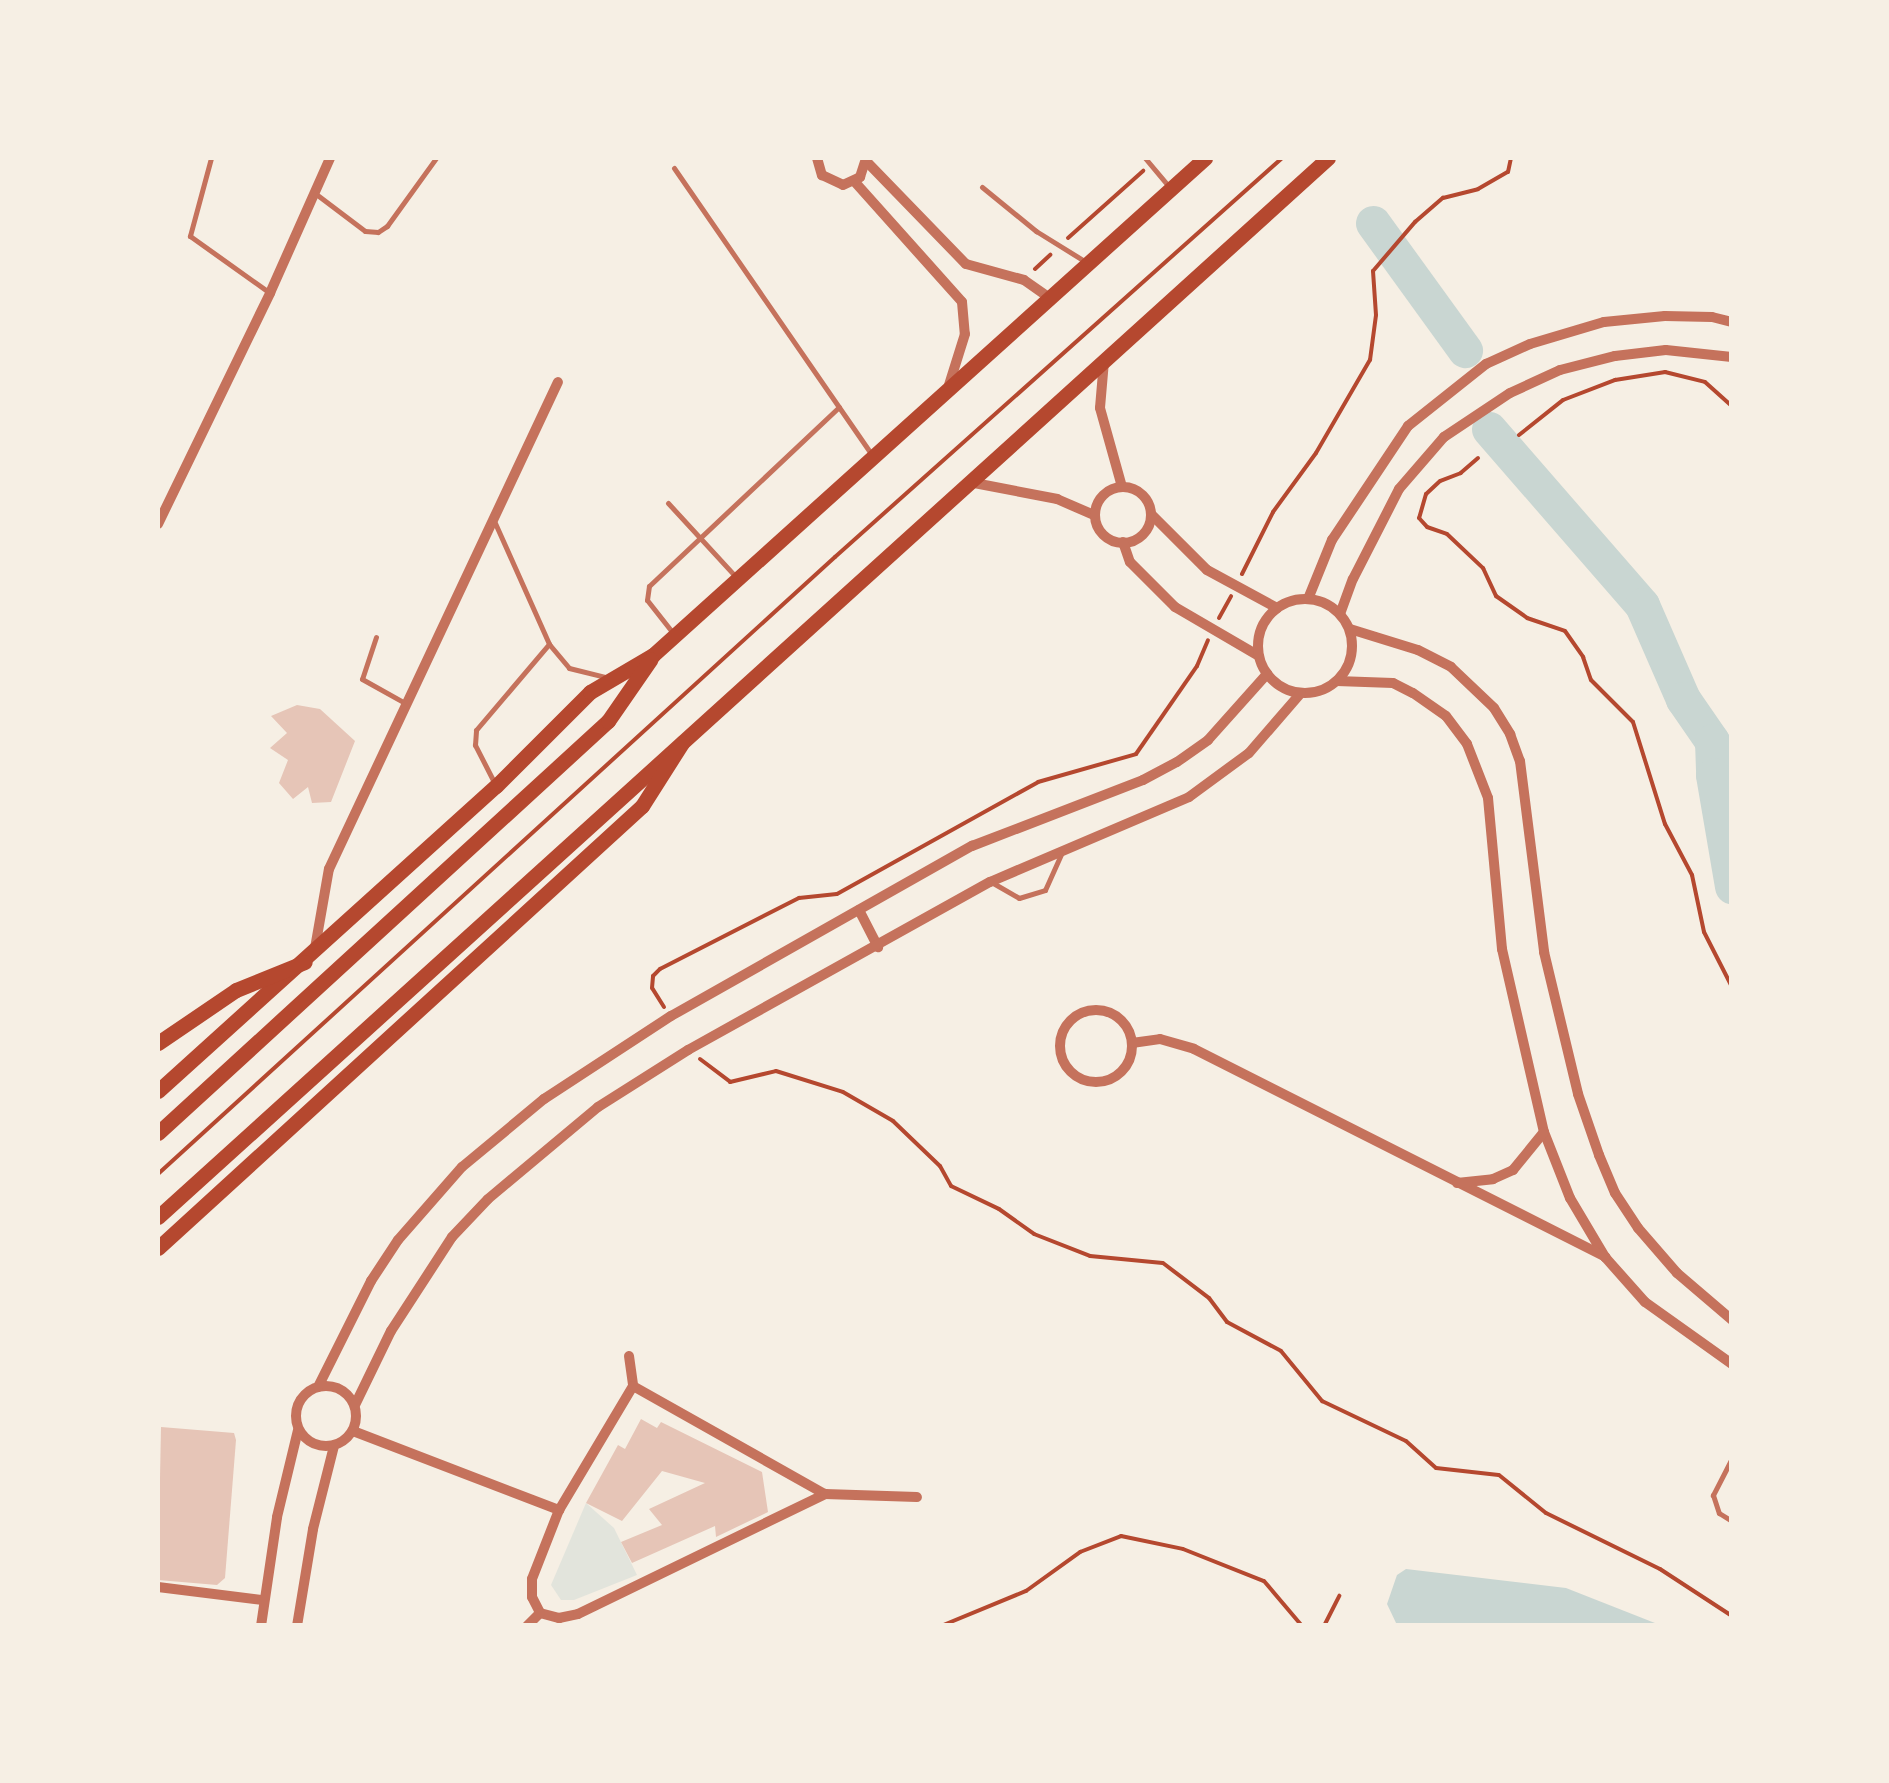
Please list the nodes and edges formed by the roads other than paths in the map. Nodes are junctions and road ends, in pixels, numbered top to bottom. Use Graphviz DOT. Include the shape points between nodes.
graph roads {
  1 [pos="211,158"];
  2 [pos="330,158"];
  3 [pos="436,158"];
  4 [pos="1145,158"];
  5 [pos="1206,158"];
  6 [pos="1328,158"];
  7 [pos="814,160"];
  8 [pos="867,160"];
  9 [pos="674,168"];
  10 [pos="854,182"];
  11 [pos="982,187"];
  12 [pos="1170,189"];
  13 [pos="314,192"];
  14 [pos="1088,263"];
  15 [pos="270,293"];
  16 [pos="1050,298"];
  17 [pos="1732,322"];
  18 [pos="1732,357"];
  19 [pos="1104,359"];
  20 [pos="558,382"];
  21 [pos="948,390"];
  22 [pos="840,406"];
  23 [pos="873,458"];
  24 [pos="968,482"];
  25 [pos="1122,487"];
  26 [pos="668,503"];
  27 [pos="1151,514"];
  28 [pos="1094,515"];
  29 [pos="494,523"];
  30 [pos="158,524"];
  31 [pos="700,540"];
  32 [pos="1123,542"];
  33 [pos="738,580"];
  34 [pos="1308,599"];
  35 [pos="1277,608"];
  36 [pos="1340,614"];
  37 [pos="1350,630"];
  38 [pos="675,636"];
  39 [pos="376,637"];
  40 [pos="548,644"];
  41 [pos="653,655"];
  42 [pos="1260,656"];
  43 [pos="1268,674"];
  44 [pos="614,678"];
  45 [pos="1337,681"];
  46 [pos="1301,693"];
  47 [pos="407,704"];
  48 [pos="686,735"];
  49 [pos="496,786"];
  50 [pos="1062,851"];
  51 [pos="990,882"];
  52 [pos="858,910"];
  53 [pos="878,946"];
  54 [pos="310,958"];
  55 [pos="1132,1042"];
  56 [pos="158,1043"];
  57 [pos="158,1092"];
  58 [pos="1544,1132"];
  59 [pos="158,1133"];
  60 [pos="1456,1183"];
  61 [pos="158,1217"];
  62 [pos="158,1248"];
  63 [pos="1605,1257"];
  64 [pos="1732,1320"];
  65 [pos="629,1356"];
  66 [pos="1732,1364"];
  67 [pos="633,1386"];
  68 [pos="318,1387"];
  69 [pos="355,1405"];
  70 [pos="298,1430"];
  71 [pos="354,1431"];
  72 [pos="334,1446"];
  73 [pos="1732,1458"];
  74 [pos="1728,1472"];
  75 [pos="825,1494"];
  76 [pos="917,1497"];
  77 [pos="559,1510"];
  78 [pos="1732,1521"];
  79 [pos="158,1587"];
  80 [pos="263,1600"];
  81 [pos="540,1613"];
  82 [pos="262,1626"];
  83 [pos="297,1626"];
  84 [pos="527,1626"];
  1 -- 15 [label="lane" via="190,236"];
  2 -- 13 [label="street"];
  3 -- 13 [label="lane" via="378,232 366,231"];
  4 -- 12 [label="lane"];
  5 -- 12 [label="main road"];
  6 -- 19 [label="main road"];
  7 -- 10 [label="street" via="831,182"];
  8 -- 10 [label="street"];
  8 -- 16 [label="street" via="966,264 1024,280"];
  9 -- 22 [label="lane"];
  10 -- 21 [label="street" via="962,302 965,334"];
  11 -- 14 [label="lane"];
  12 -- 14 [label="main road"];
  13 -- 15 [label="street"];
  14 -- 16 [label="main road"];
  15 -- 30 [label="street"];
  16 -- 21 [label="main road"];
  17 -- 34 [label="street" via="1712,316 1604,322 1486,364 1398,439 1332,540"];
  18 -- 36 [label="street" via="1666,350 1615,356 1560,370 1510,393 1444,437 1399,489"];
  19 -- 24 [label="main road"];
  19 -- 25 [label="street" via="1100,408"];
  20 -- 29 [label="street"];
  21 -- 23 [label="main road"];
  22 -- 23 [label="lane"];
  22 -- 31 [label="lane"];
  23 -- 33 [label="main road"];
  24 -- 28 [label="street" via="1046,496"];
  24 -- 48 [label="main road"];
  25 -- 27 [label="street" via="1142,494"];
  25 -- 28 [label="street" via="1102,495"];
  26 -- 31 [label="lane"];
  27 -- 32 [label="street" via="1143,534"];
  27 -- 35 [label="street" via="1207,570"];
  28 -- 32 [label="street" via="1103,535"];
  29 -- 40 [label="lane"];
  29 -- 47 [label="street"];
  31 -- 33 [label="lane"];
  31 -- 38 [label="lane" via="645,592"];
  32 -- 42 [label="street" via="1130,562 1174,607"];
  33 -- 38 [label="main road"];
  34 -- 35 [label="street"];
  34 -- 36 [label="street"];
  35 -- 42 [label="street" via="1259,638"];
  36 -- 37 [label="street"];
  37 -- 45 [label="street" via="1353,648"];
  37 -- 64 [label="street" via="1451,667 1494,708 1510,734 1524,780 1544,952 1599,1155 1638,1228"];
  38 -- 41 [label="main road"];
  39 -- 47 [label="lane" via="362,680"];
  40 -- 44 [label="lane" via="578,673"];
  40 -- 49 [label="lane" via="476,730 475,746"];
  41 -- 44 [label="main road"];
  41 -- 59 [label="main road" via="608,721"];
  42 -- 43 [label="street"];
  43 -- 46 [label="street"];
  43 -- 52 [label="street" via="1208,740 1177,762 972,846"];
  44 -- 49 [label="main road" via="590,692"];
  45 -- 46 [label="street"];
  45 -- 58 [label="street" via="1392,683 1428,702 1446,716 1481,771 1502,949"];
  46 -- 50 [label="street" via="1221,777"];
  47 -- 54 [label="street" via="329,869"];
  48 -- 61 [label="main road"];
  48 -- 62 [label="main road" via="642,806"];
  49 -- 54 [label="main road"];
  50 -- 51 [label="street"];
  50 -- 51 [label="lane" via="1045,890 1018,898"];
  51 -- 53 [label="street"];
  52 -- 53 [label="street"];
  52 -- 68 [label="street" via="672,1016 494,1136 398,1240"];
  53 -- 69 [label="street" via="638,1080 523,1168 452,1237 420,1281"];
  54 -- 56 [label="main road" via="236,990"];
  54 -- 57 [label="main road"];
  55 -- 55 [label="street" via="1114,1014 1097,1009 1066,1024 1059,1040 1070,1072 1086,1081 1119,1074"];
  55 -- 60 [label="street" via="1160,1039 1194,1049"];
  58 -- 60 [label="street" via="1513,1170"];
  58 -- 63 [label="street" via="1570,1198"];
  60 -- 63 [label="street"];
  63 -- 66 [label="street" via="1645,1302"];
  65 -- 67 [label="street"];
  67 -- 75 [label="street"];
  67 -- 77 [label="street"];
  68 -- 69 [label="street" via="333,1386"];
  68 -- 70 [label="street" via="298,1404"];
  69 -- 71 [label="street"];
  70 -- 72 [label="street" via="320,1447"];
  70 -- 80 [label="street"];
  71 -- 72 [label="street"];
  71 -- 77 [label="street"];
  72 -- 83 [label="street" via="312,1528"];
  73 -- 74 [label="lane"];
  74 -- 78 [label="lane" via="1712,1495 1713,1505"];
  75 -- 76 [label="street"];
  75 -- 81 [label="street" via="578,1614"];
  77 -- 81 [label="street" via="532,1579"];
  79 -- 80 [label="street"];
  80 -- 82 [label="street"];
  81 -- 84 [label="street"];
}
